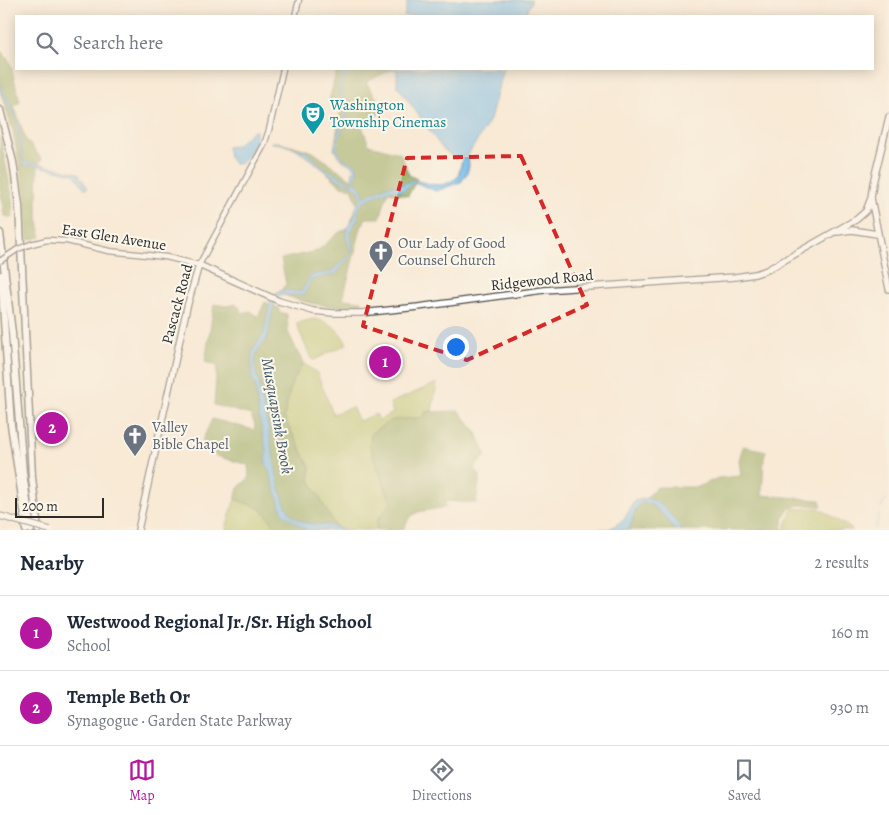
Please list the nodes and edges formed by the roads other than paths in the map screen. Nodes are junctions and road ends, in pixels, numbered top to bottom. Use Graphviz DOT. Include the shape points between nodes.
graph roads {
  1 [pos="299,0"];
  2 [pos="295,15"];
  3 [pos="284,70"];
  4 [pos="0,110"];
  5 [pos="889,117"];
  6 [pos="872,200"];
  7 [pos="0,233"];
  8 [pos="830,234"];
  9 [pos="877,234"];
  10 [pos="0,262"];
  11 [pos="199,265"];
  12 [pos="889,289"];
  13 [pos="0,517"];
  14 [pos="26,530"];
  15 [pos="31,530"];
  16 [pos="38,530"];
  17 [pos="50,530"];
  18 [pos="138,530"];
  1 -- 2 [label="street"];
  3 -- 11 [label="street, Pascack Road" via="264,145"];
  4 -- 16 [label="highway" via="13,162 20,210 32,478"];
  5 -- 6 [label="main road"];
  6 -- 8 [label="main road, Ridgewood Road" via="863,214"];
  6 -- 9 [label="main road"];
  7 -- 15 [label="highway"];
  8 -- 9 [label="main road" via="852,230"];
  8 -- 11 [label="main road, Ridgewood Road" via="767,270 748,276 544,290 361,313 324,313 296,307"];
  9 -- 12 [label="main road"];
  10 -- 11 [label="street, East Glen Avenue, bridge" via="18,249 47,240 166,257"];
  10 -- 14 [label="highway" via="9,409"];
  11 -- 18 [label="main road, Pascack Road"];
  13 -- 17 [label="main road, bridge"];
}
